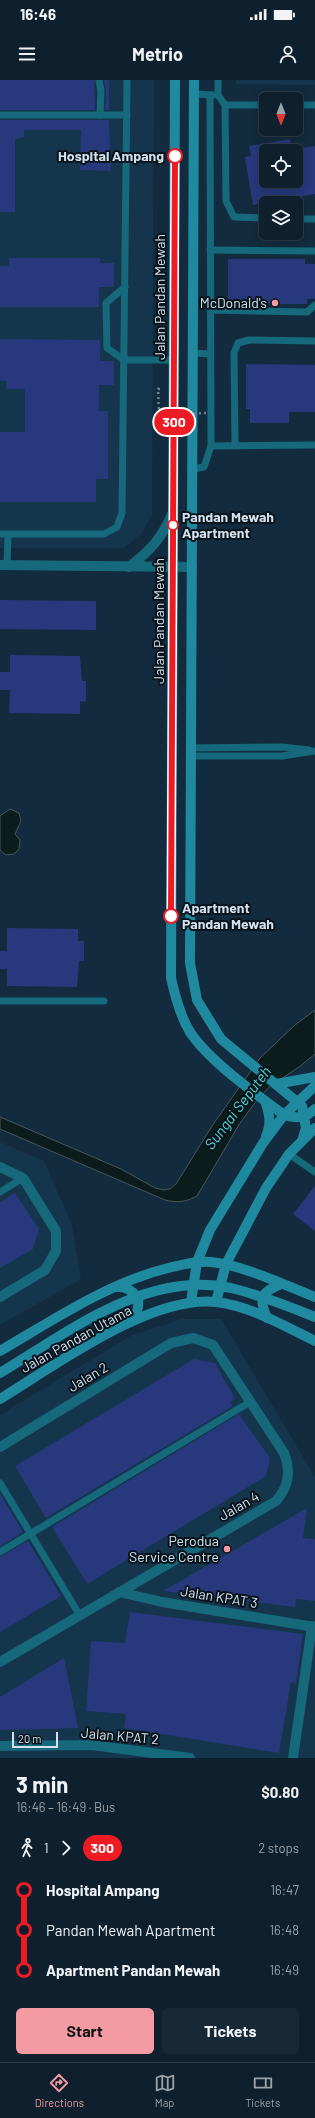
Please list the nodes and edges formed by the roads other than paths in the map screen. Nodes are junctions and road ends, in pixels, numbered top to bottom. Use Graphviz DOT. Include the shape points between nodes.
graph roads {
  1 [pos="99,80"];
  2 [pos="128,80"];
  3 [pos="175,80"];
  4 [pos="194,80"];
  5 [pos="218,80"];
  6 [pos="194,94"];
  7 [pos="210,95"];
  8 [pos="218,95"];
  9 [pos="225,105"];
  10 [pos="259,105"];
  11 [pos="303,105"];
  12 [pos="315,105"];
  13 [pos="127,114"];
  14 [pos="0,115"];
  15 [pos="100,115"];
  16 [pos="259,218"];
  17 [pos="303,219"];
  18 [pos="315,219"];
  19 [pos="210,250"];
  20 [pos="315,251"];
  21 [pos="125,287"];
  22 [pos="315,305"];
  23 [pos="210,310"];
  24 [pos="315,341"];
  25 [pos="193,353"];
  26 [pos="210,354"];
  27 [pos="124,360"];
  28 [pos="174,360"];
  29 [pos="235,445"];
  30 [pos="210,446"];
  31 [pos="315,446"];
  32 [pos="192,469"];
  33 [pos="173,511"];
  34 [pos="0,534"];
  35 [pos="8,535"];
  36 [pos="4,565"];
  37 [pos="173,566"];
  38 [pos="129,567"];
  39 [pos="192,567"];
  40 [pos="315,751"];
  41 [pos="191,752"];
  42 [pos="0,1001"];
  43 [pos="104,1001"];
  44 [pos="315,1077"];
  45 [pos="276,1084"];
  46 [pos="315,1086"];
  47 [pos="264,1100"];
  48 [pos="298,1102"];
  49 [pos="315,1109"];
  50 [pos="284,1115"];
  51 [pos="305,1117"];
  52 [pos="315,1128"];
  53 [pos="303,1138"];
  54 [pos="263,1143"];
  55 [pos="289,1154"];
  56 [pos="0,1167"];
  57 [pos="315,1172"];
  58 [pos="23,1178"];
  59 [pos="0,1192"];
  60 [pos="197,1262"];
  61 [pos="226,1264"];
  62 [pos="281,1284"];
  63 [pos="113,1288"];
  64 [pos="0,1296"];
  65 [pos="315,1297"];
  66 [pos="191,1302"];
  67 [pos="216,1302"];
  68 [pos="315,1317"];
  69 [pos="267,1318"];
  70 [pos="130,1323"];
  71 [pos="192,1338"];
  72 [pos="315,1341"];
  73 [pos="0,1351"];
  74 [pos="0,1373"];
  75 [pos="0,1399"];
  76 [pos="250,1402"];
  77 [pos="0,1447"];
  78 [pos="0,1483"];
  79 [pos="31,1534"];
  80 [pos="0,1552"];
  81 [pos="119,1592"];
  82 [pos="79,1614"];
  83 [pos="314,1626"];
  84 [pos="0,1662"];
  85 [pos="0,1746"];
  86 [pos="190,1758"];
  87 [pos="293,1758"];
  1 -- 15 [label="lane"];
  2 -- 13 [label="lane"];
  3 -- 28 [label="main road, Jalan Pandan Mewah"];
  4 -- 6 [label="main road"];
  5 -- 8 [label="lane"];
  6 -- 7 [label="lane"];
  6 -- 25 [label="main road"];
  7 -- 8 [label="lane"];
  7 -- 19 [label="lane"];
  8 -- 9 [label="lane"];
  9 -- 10 [label="lane"];
  9 -- 16 [label="lane" via="226,201 234,217"];
  11 -- 12 [label="lane"];
  13 -- 15 [label="lane"];
  13 -- 21 [label="lane"];
  14 -- 15 [label="lane"];
  17 -- 18 [label="lane"];
  19 -- 20 [label="lane"];
  19 -- 23 [label="lane"];
  21 -- 27 [label="lane"];
  21 -- 27 [label="lane" via="106,303 107,348"];
  22 -- 23 [label="lane" via="307,312"];
  23 -- 26 [label="lane"];
  24 -- 29 [label="lane" via="249,340 238,344 234,353"];
  25 -- 26 [label="lane"];
  25 -- 32 [label="main road"];
  26 -- 30 [label="lane"];
  27 -- 28 [label="lane"];
  27 -- 35 [label="lane" via="122,513 117,527 104,534"];
  28 -- 33 [label="main road, Jalan Pandan Mewah"];
  29 -- 30 [label="lane"];
  29 -- 31 [label="lane"];
  30 -- 32 [label="lane" via="204,467"];
  32 -- 39 [label="main road"];
  33 -- 37 [label="main road, Jalan Pandan Mewah"];
  33 -- 38 [label="street" via="159,539"];
  34 -- 35 [label="lane"];
  35 -- 36 [label="lane"];
  36 -- 38 [label="street"];
  37 -- 38 [label="street"];
  37 -- 39 [label="street"];
  37 -- 47 [label="main road, Jalan Pandan Mewah" via="171,978 175,998 190,1032 239,1081"];
  39 -- 41 [label="main road"];
  40 -- 41 [label="lane" via="282,747"];
  41 -- 45 [label="main road" via="190,964 197,1000 221,1039"];
  42 -- 43 [label="lane"];
  44 -- 45 [label="main road"];
  45 -- 48 [label="main road"];
  46 -- 48 [label="main road"];
  47 -- 50 [label="main road, Jalan Pandan Mewah"];
  47 -- 54 [label="main road" via="270,1125"];
  48 -- 50 [label="main road"];
  48 -- 51 [label="main road"];
  49 -- 51 [label="main road"];
  50 -- 51 [label="main road"];
  50 -- 54 [label="main road"];
  51 -- 53 [label="main road"];
  52 -- 53 [label="main road"];
  53 -- 55 [label="main road"];
  54 -- 60 [label="main road" via="210,1230"];
  55 -- 57 [label="lane"];
  55 -- 61 [label="main road" via="266,1188"];
  56 -- 58 [label="street"];
  58 -- 59 [label="lane"];
  58 -- 64 [label="street" via="56,1231 56,1251 45,1270"];
  60 -- 61 [label="main road, Jalan Pandan Utama"];
  60 -- 63 [label="main road, Jalan Pandan Utama" via="153,1272"];
  60 -- 66 [label="main road"];
  61 -- 62 [label="main road, Jalan Pandan Utama"];
  61 -- 67 [label="main road"];
  62 -- 65 [label="main road, Jalan Pandan Utama"];
  62 -- 69 [label="main road" via="263,1294 261,1302"];
  63 -- 70 [label="main road" via="122,1287 138,1298 137,1314"];
  63 -- 73 [label="main road, Jalan Pandan Utama" via="94,1296"];
  66 -- 67 [label="main road, Jalan Pandan Utama"];
  66 -- 70 [label="main road, Jalan Pandan Utama" via="167,1308"];
  67 -- 69 [label="main road, Jalan Pandan Utama" via="251,1310"];
  68 -- 74 [label="main road, bridge" via="268,1298 230,1288 198,1286 160,1289 115,1305"];
  69 -- 72 [label="main road, Jalan Pandan Utama"];
  70 -- 75 [label="main road, Jalan Pandan Utama"];
  71 -- 76 [label="street, Jalan 4" via="213,1345"];
  71 -- 77 [label="street, Jalan 2" via="172,1343"];
  76 -- 79 [label="lane"];
  76 -- 81 [label="street, Jalan 4" via="284,1453 288,1464 288,1478 284,1491 276,1501"];
  78 -- 79 [label="lane"];
  79 -- 80 [label="lane"];
  79 -- 82 [label="lane"];
  81 -- 82 [label="street, Jalan 4"];
  81 -- 83 [label="street, Jalan KPAT 3" via="162,1602"];
  82 -- 84 [label="street, Jalan 4"];
  83 -- 87 [label="street"];
  85 -- 86 [label="street, Jalan KPAT 2" via="92,1745"];
}
